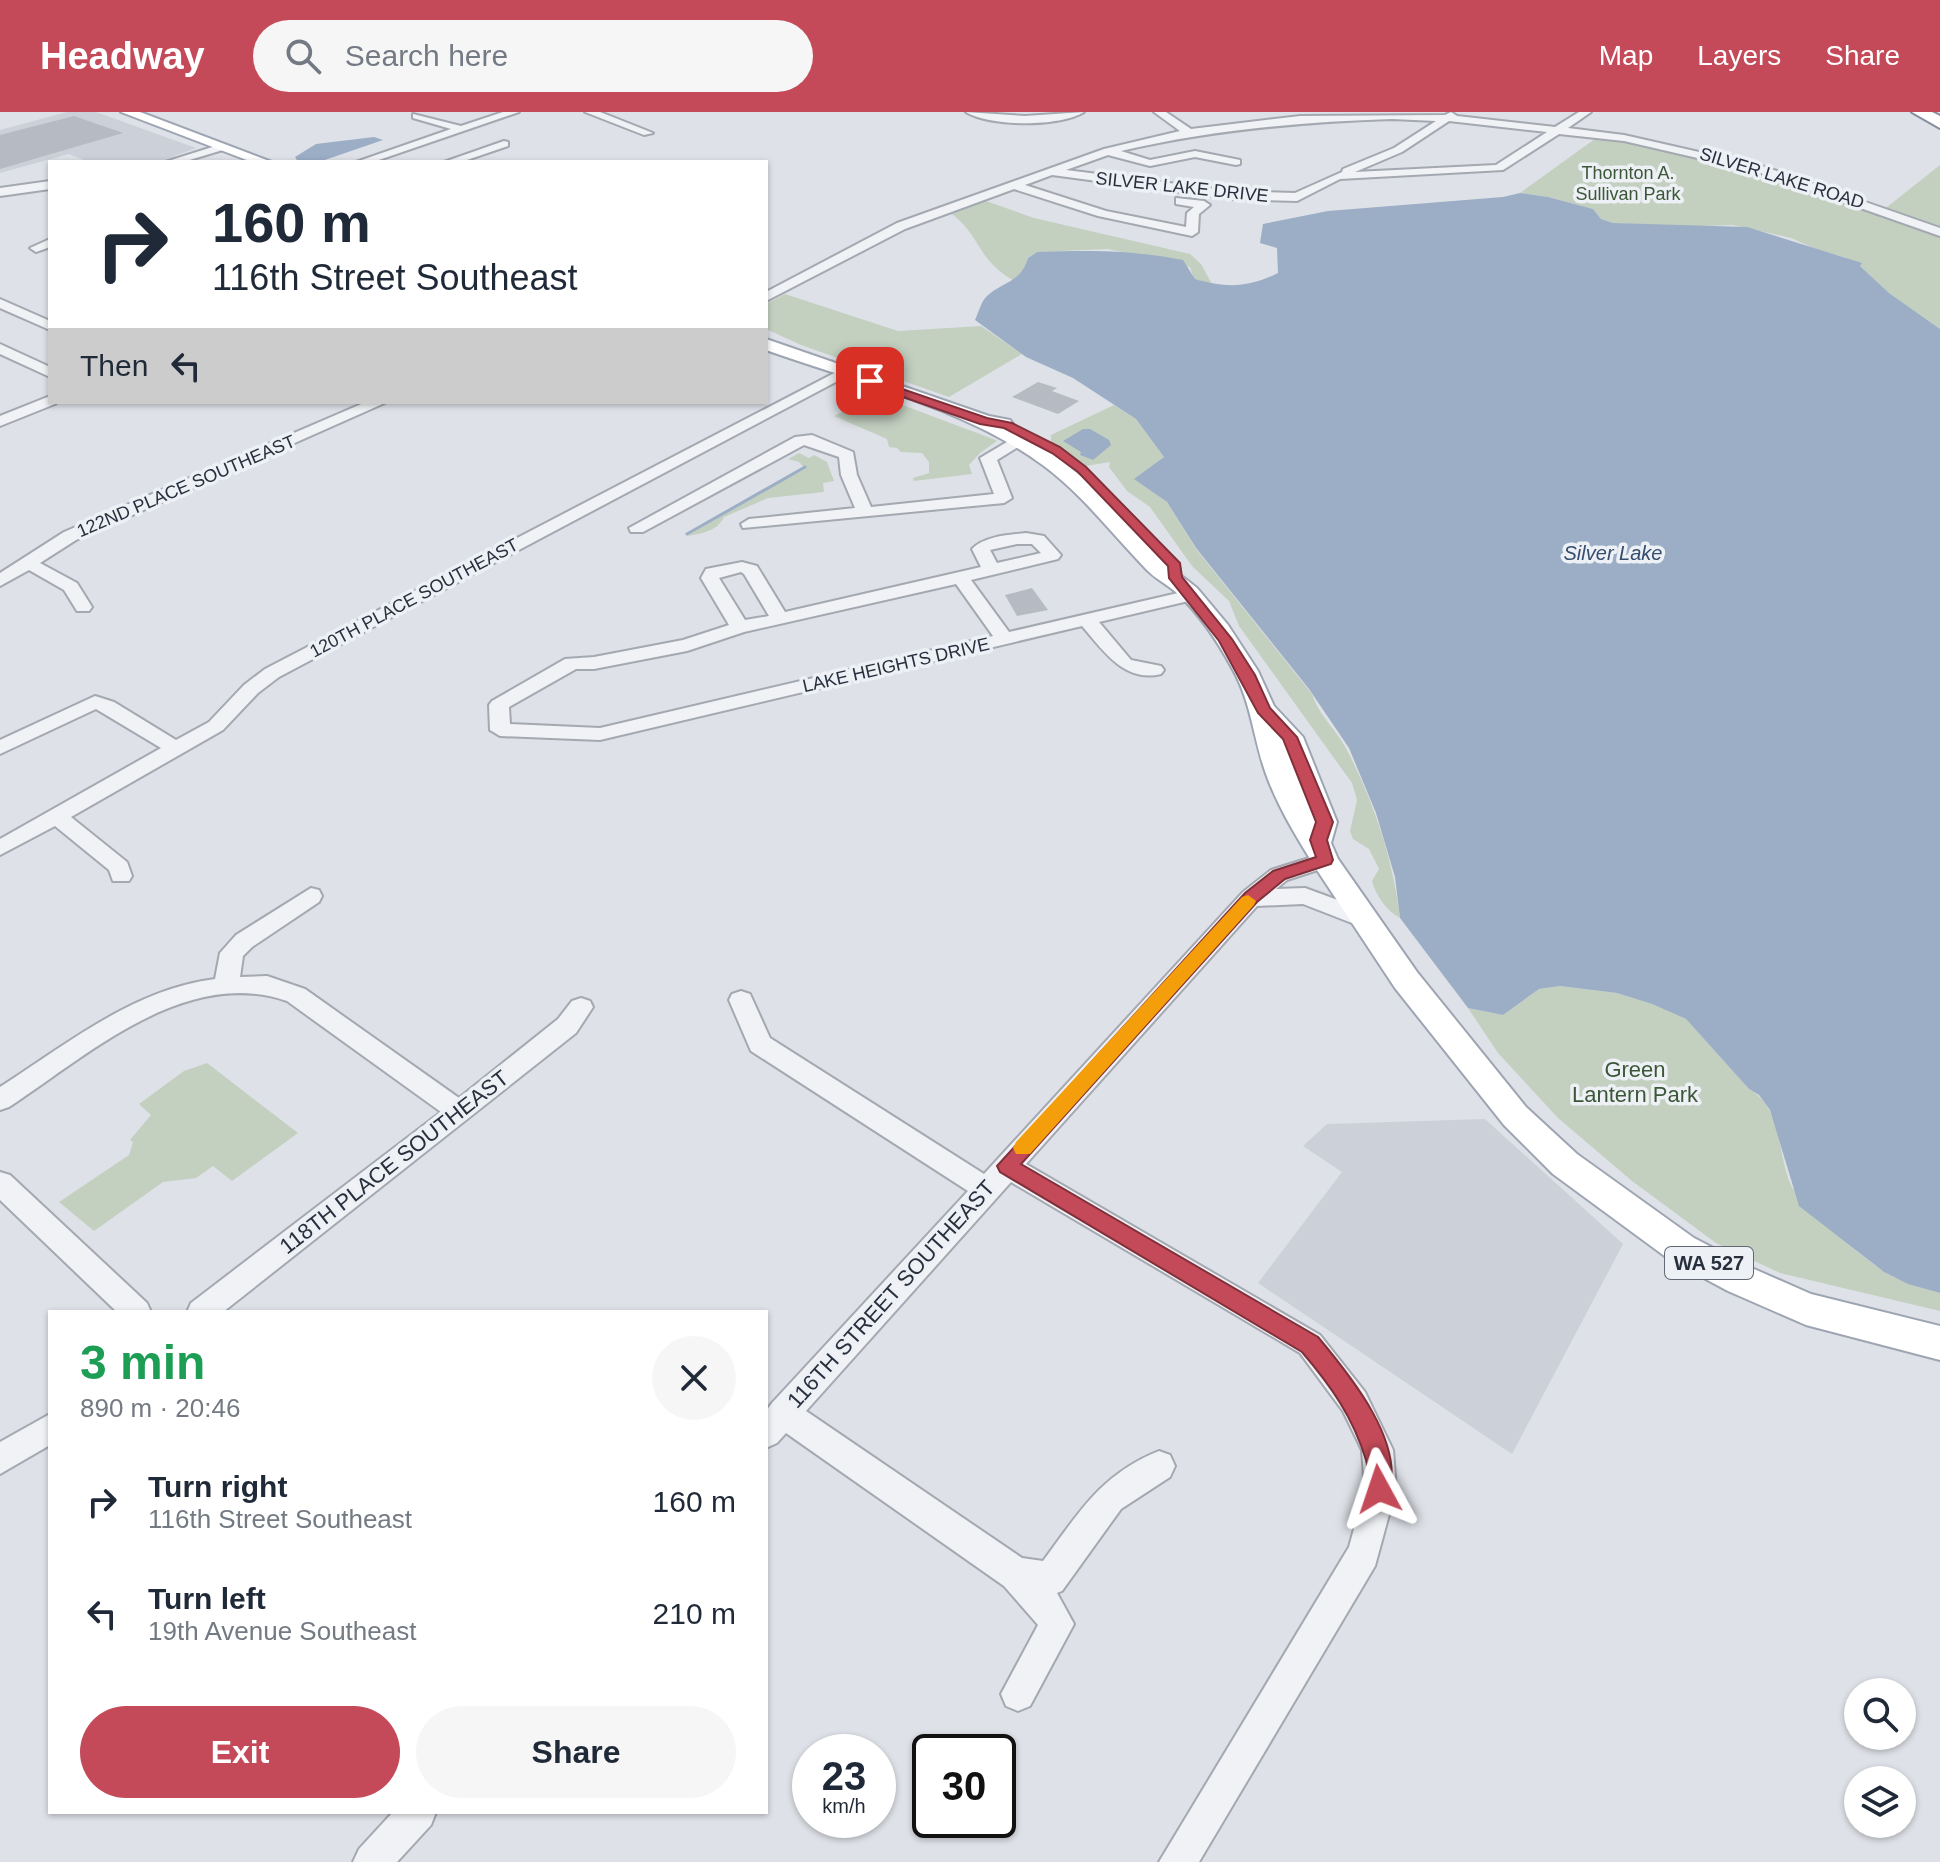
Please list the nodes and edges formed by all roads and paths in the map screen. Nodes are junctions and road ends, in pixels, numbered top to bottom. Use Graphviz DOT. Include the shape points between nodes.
graph roads {
  1 [pos="128,112"];
  2 [pos="514,112"];
  3 [pos="590,112"];
  4 [pos="971,112"];
  5 [pos="1079,112"];
  6 [pos="1159,112"];
  7 [pos="1586,112"];
  8 [pos="1920,112"];
  9 [pos="1358,114"];
  10 [pos="1453,115"];
  11 [pos="417,116"];
  12 [pos="1252,123"];
  13 [pos="1940,123"];
  14 [pos="461,129"];
  15 [pos="1560,129"];
  16 [pos="1189,132"];
  17 [pos="648,133"];
  18 [pos="1271,134"];
  19 [pos="433,139"];
  20 [pos="448,144"];
  21 [pos="504,144"];
  22 [pos="222,147"];
  23 [pos="463,148"];
  24 [pos="1108,151"];
  25 [pos="478,153"];
  26 [pos="178,160"];
  27 [pos="259,160"];
  28 [pos="368,160"];
  29 [pos="456,160"];
  30 [pos="1236,162"];
  31 [pos="1051,171"];
  32 [pos="1338,176"];
  33 [pos="48,185"];
  34 [pos="1014,185"];
  35 [pos="0,192"];
  36 [pos="1034,192"];
  37 [pos="1940,232"];
  38 [pos="768,296"];
  39 [pos="0,303"];
  40 [pos="48,325"];
  41 [pos="768,345"];
  42 [pos="0,348"];
  43 [pos="48,372"];
  44 [pos="844,372"];
  45 [pos="48,402"];
  46 [pos="374,404"];
  47 [pos="0,421"];
  48 [pos="985,421"];
  49 [pos="1018,442"];
  50 [pos="865,512"];
  51 [pos="749,524"];
  52 [pos="637,528"];
  53 [pos="1052,555"];
  54 [pos="30,564"];
  55 [pos="991,569"];
  56 [pos="1065,572"];
  57 [pos="959,576"];
  58 [pos="0,581"];
  59 [pos="1184,586"];
  60 [pos="83,607"];
  61 [pos="779,617"];
  62 [pos="1087,620"];
  63 [pos="740,627"];
  64 [pos="1005,639"];
  65 [pos="1154,670"];
  66 [pos="0,748"];
  67 [pos="177,749"];
  68 [pos="58,817"];
  69 [pos="0,848"];
  70 [pos="1322,850"];
  71 [pos="121,876"];
  72 [pos="311,896"];
  73 [pos="1251,898"];
  74 [pos="1365,919"];
  75 [pos="226,986"];
  76 [pos="741,1000"];
  77 [pos="581,1007"];
  78 [pos="0,1100"];
  79 [pos="460,1112"];
  80 [pos="997,1177"];
  81 [pos="0,1183"];
  82 [pos="135,1310"];
  83 [pos="204,1310"];
  84 [pos="1940,1343"];
  85 [pos="774,1423"];
  86 [pos="48,1429"];
  87 [pos="5,1446"];
  88 [pos="1159,1466"];
  89 [pos="1016,1574"];
  90 [pos="1018,1694"];
  91 [pos="416,1814"];
  92 [pos="372,1862"];
  93 [pos="1178,1862"];
  1 -- 22 [label="main road"];
  2 -- 14 [label="street"];
  3 -- 17 [label="street"];
  4 -- 5 [label="street" via="1014,121"];
  6 -- 16 [label="street"];
  7 -- 15 [label="street"];
  8 -- 13 [label="highway"];
  9 -- 10 [label="street, SILVER LAKE ROAD"];
  9 -- 12 [label="street, SILVER LAKE ROAD"];
  10 -- 15 [label="street, SILVER LAKE ROAD"];
  10 -- 32 [label="street" via="1416,140"];
  11 -- 14 [label="street"];
  12 -- 16 [label="street, SILVER LAKE ROAD"];
  12 -- 18 [label="street"];
  14 -- 19 [label="street"];
  15 -- 32 [label="street, SILVER LAKE DRIVE" via="1499,168"];
  15 -- 37 [label="street, SILVER LAKE ROAD" via="1652,143 1761,169"];
  16 -- 24 [label="street, SILVER LAKE ROAD"];
  19 -- 20 [label="street"];
  19 -- 28 [label="street"];
  21 -- 25 [label="street"];
  22 -- 26 [label="street"];
  22 -- 27 [label="main road"];
  23 -- 25 [label="street"];
  24 -- 30 [label="street" via="1150,163 1195,154"];
  24 -- 31 [label="street, SILVER LAKE ROAD"];
  25 -- 29 [label="street"];
  31 -- 32 [label="street, SILVER LAKE DRIVE" via="1270,198 1306,195"];
  31 -- 34 [label="street, SILVER LAKE ROAD"];
  33 -- 35 [label="street"];
  34 -- 36 [label="street"];
  34 -- 38 [label="street, SILVER LAKE ROAD" via="901,226"];
  36 -- 36 [label="street" via="1192,232 1193,213 1204,205 1075,184"];
  39 -- 40 [label="street"];
  41 -- 44 [label="main road, WA 527"];
  42 -- 43 [label="street"];
  44 -- 48 [label="main road, WA 527"];
  44 -- 67 [label="street, 120TH PLACE SOUTHEAST" via="272,673 216,726"];
  45 -- 47 [label="street"];
  46 -- 54 [label="street, 122ND PLACE SOUTHEAST" via="81,531"];
  48 -- 49 [label="main road, WA 527"];
  48 -- 59 [label="main road, WA 527" via="1030,435 1076,465 1175,566"];
  49 -- 50 [label="street" via="988,458 1004,498"];
  49 -- 59 [label="main road, WA 527" via="1070,477 1157,568"];
  50 -- 51 [label="street"];
  50 -- 52 [label="street" via="849,475 847,455 801,440"];
  53 -- 55 [label="street"];
  53 -- 55 [label="street" via="1031,539 987,544 981,549"];
  53 -- 56 [label="street"];
  54 -- 58 [label="street, 122ND PLACE SOUTHEAST"];
  54 -- 60 [label="street" via="71,587"];
  55 -- 57 [label="street"];
  57 -- 61 [label="street"];
  57 -- 64 [label="street"];
  59 -- 62 [label="street, LAKE HEIGHTS DRIVE"];
  59 -- 70 [label="main road, WA 527" via="1247,675 1300,823"];
  61 -- 63 [label="street"];
  61 -- 63 [label="street" via="751,570 712,573 710,578"];
  62 -- 64 [label="street, LAKE HEIGHTS DRIVE"];
  62 -- 65 [label="street" via="1125,664"];
  63 -- 64 [label="street, LAKE HEIGHTS DRIVE" via="687,645 572,663 499,705 500,730 600,734"];
  66 -- 67 [label="street" via="95,702"];
  67 -- 68 [label="street, 120TH PLACE SOUTHEAST"];
  68 -- 69 [label="street, 120TH PLACE SOUTHEAST"];
  68 -- 71 [label="street" via="119,867"];
  70 -- 73 [label="street, 116TH STREET SOUTHEAST"];
  70 -- 74 [label="main road, WA 527"];
  72 -- 75 [label="street" via="232,953"];
  73 -- 74 [label="street" via="1305,896"];
  73 -- 80 [label="street, 116TH STREET SOUTHEAST"];
  74 -- 84 [label="main road, WA 527" via="1406,980 1515,1116 1620,1207 1682,1249 1806,1309"];
  75 -- 78 [label="street" via="196,989 142,1009"];
  75 -- 79 [label="street" via="267,985 296,995"];
  76 -- 80 [label="street" via="760,1044"];
  77 -- 79 [label="street, 118TH PLACE SOUTHEAST" via="567,1026"];
  79 -- 83 [label="street, 118TH PLACE SOUTHEAST"];
  80 -- 85 [label="street, 116TH STREET SOUTHEAST"];
  80 -- 93 [label="street" via="1310,1344 1344,1384 1368,1428 1381,1470 1363,1554"];
  81 -- 82 [label="street"];
  85 -- 89 [label="street"];
  86 -- 87 [label="street"];
  88 -- 89 [label="street" via="1110,1498 1050,1579"];
  89 -- 90 [label="street" via="1057,1624"];
  91 -- 92 [label="street"];
}
